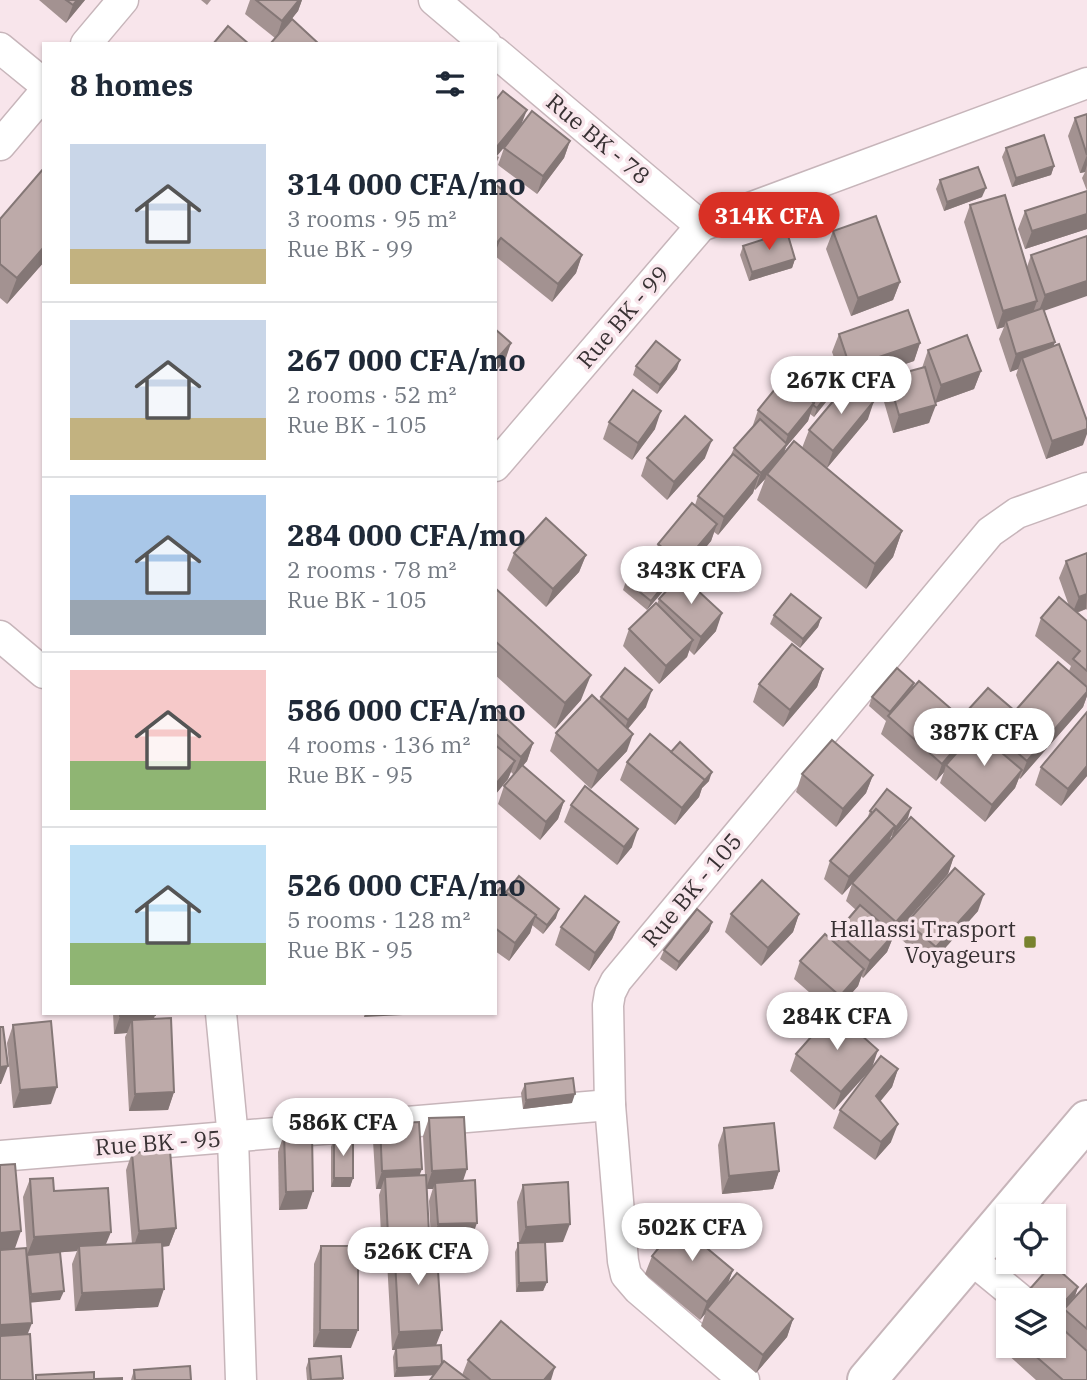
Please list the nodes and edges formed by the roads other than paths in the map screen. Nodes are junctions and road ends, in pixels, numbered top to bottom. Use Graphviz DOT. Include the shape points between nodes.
graph roads {
  1 [pos="123,0"];
  2 [pos="435,0"];
  3 [pos="88,42"];
  4 [pos="484,42"];
  5 [pos="0,48"];
  6 [pos="497,54"];
  7 [pos="42,82"];
  8 [pos="1087,83"];
  9 [pos="42,95"];
  10 [pos="0,145"];
  11 [pos="701,226"];
  12 [pos="497,463"];
  13 [pos="1087,488"];
  14 [pos="0,636"];
  15 [pos="42,671"];
  16 [pos="221,1015"];
  17 [pos="610,1105"];
  18 [pos="1087,1120"];
  19 [pos="233,1138"];
  20 [pos="0,1156"];
  21 [pos="971,1259"];
  22 [pos="1006,1288"];
  23 [pos="241,1380"];
  24 [pos="744,1380"];
  25 [pos="867,1380"];
  1 -- 3 [label="street"];
  2 -- 4 [label="street"];
  5 -- 7 [label="street"];
  6 -- 11 [label="street, Rue BK - 78"];
  8 -- 11 [label="street, Rue BK - 99"];
  9 -- 10 [label="street"];
  11 -- 12 [label="street, Rue BK - 99"];
  13 -- 17 [label="street, Rue BK - 105" via="1017,513 990,532 616,981 608,1005"];
  14 -- 15 [label="street"];
  16 -- 19 [label="street"];
  17 -- 19 [label="street, Rue BK - 95"];
  17 -- 24 [label="street, Rue BK - 105" via="626,1275"];
  18 -- 21 [label="street"];
  19 -- 20 [label="street, Rue BK - 95"];
  19 -- 23 [label="street"];
  21 -- 22 [label="street"];
  21 -- 25 [label="street"];
}
